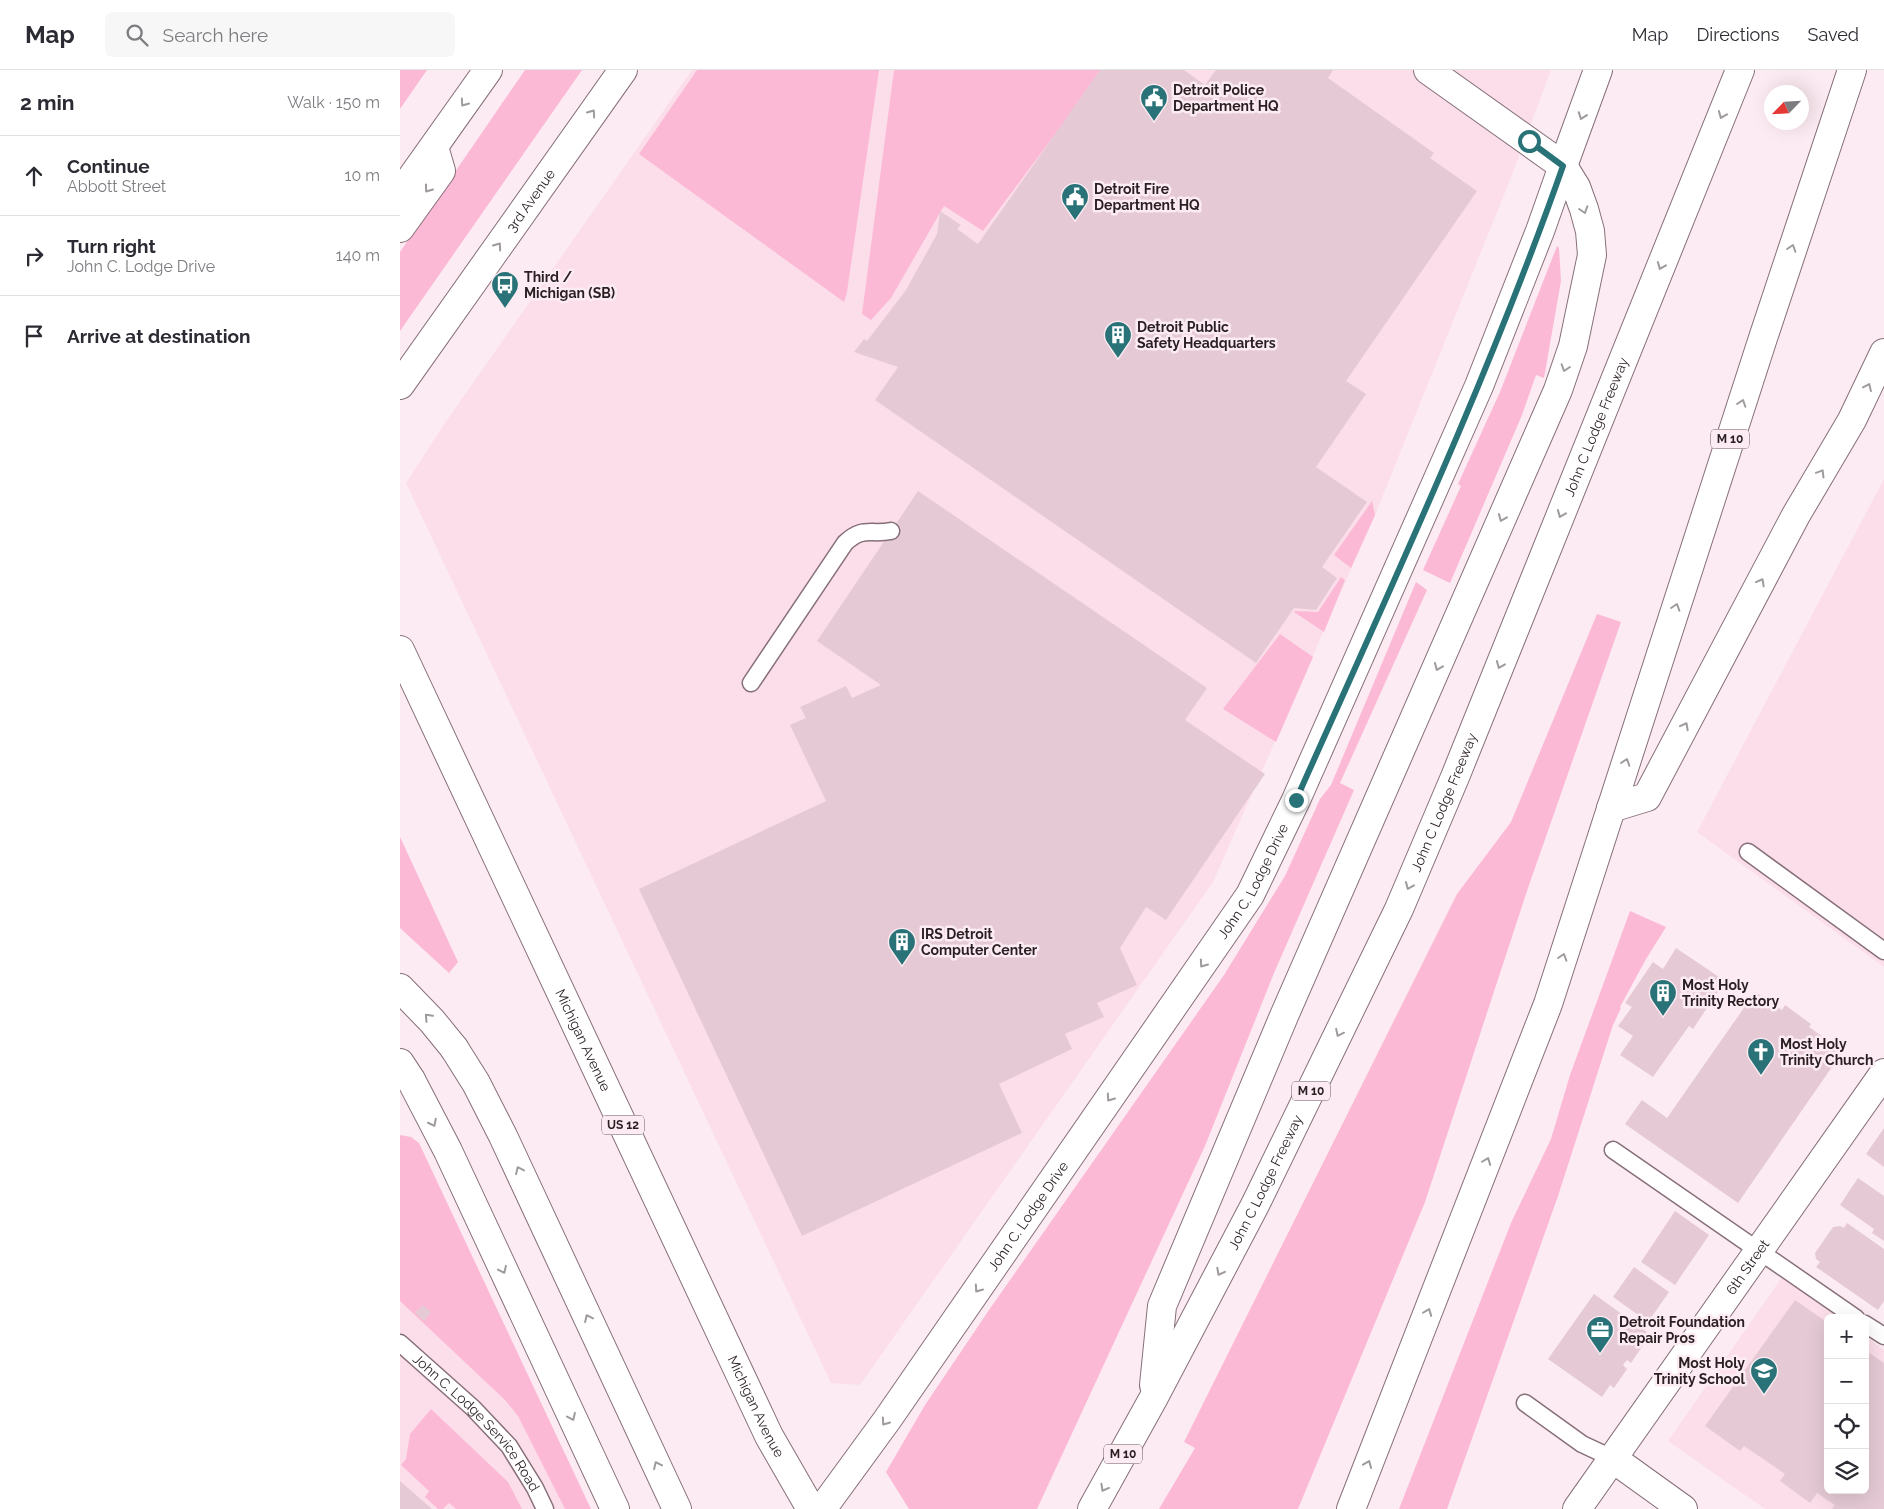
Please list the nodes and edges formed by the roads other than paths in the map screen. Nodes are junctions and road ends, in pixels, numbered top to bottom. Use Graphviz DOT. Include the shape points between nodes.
graph roads {
  1 [pos="488,70"];
  2 [pos="623,70"];
  3 [pos="1428,70"];
  4 [pos="1598,70"];
  5 [pos="1740,70"];
  6 [pos="1852,70"];
  7 [pos="434,147"];
  8 [pos="1563,166"];
  9 [pos="400,194"];
  10 [pos="400,228"];
  11 [pos="439,330"];
  12 [pos="1884,353"];
  13 [pos="400,354"];
  14 [pos="400,385"];
  15 [pos="892,531"];
  16 [pos="400,650"];
  17 [pos="751,683"];
  18 [pos="1611,808"];
  19 [pos="1748,852"];
  20 [pos="1884,951"];
  21 [pos="400,988"];
  22 [pos="1884,1073"];
  23 [pos="404,1077"];
  24 [pos="1613,1150"];
  25 [pos="1758,1251"];
  26 [pos="1850,1314"];
  27 [pos="1869,1327"];
  28 [pos="1884,1336"];
  29 [pos="400,1343"];
  30 [pos="1153,1399"];
  31 [pos="1525,1403"];
  32 [pos="1612,1458"];
  33 [pos="545,1509"];
  34 [pos="615,1509"];
  35 [pos="677,1509"];
  36 [pos="811,1509"];
  37 [pos="822,1509"];
  38 [pos="1092,1509"];
  39 [pos="1350,1509"];
  40 [pos="1577,1509"];
  41 [pos="1683,1509"];
  1 -- 7 [label="main road, one-way"];
  11 -- 2 [label="main road, 3rd Avenue, one-way"];
  3 -- 8 [label="main road"];
  4 -- 8 [label="main road, John C. Lodge Drive, one-way"];
  5 -- 30 [label="main road, John C Lodge Freeway / M 10, one-way" via="1399,909 1255,1205"];
  18 -- 6 [label="main road, M 10, one-way"];
  7 -- 9 [label="main road"];
  7 -- 10 [label="main road, one-way" via="441,171"];
  8 -- 30 [label="main road, one-way" via="1584,209 1592,255 1570,354 1558,390 1284,1016 1162,1306"];
  8 -- 37 [label="main road, John C. Lodge Drive, one-way" via="1479,386 1296,800 1250,895"];
  11 -- 13 [label="main road, 3rd Avenue" via="418,348"];
  11 -- 14 [label="main road, 3rd Avenue"];
  18 -- 12 [label="main road, one-way" via="1647,797 1796,515 1852,420"];
  15 -- 17 [label="lane" via="854,534 845,543"];
  16 -- 36 [label="main road, Michigan Avenue / US 12" via="769,1436"];
  39 -- 18 [label="main road, M 10, one-way" via="1548,1004"];
  19 -- 20 [label="lane"];
  35 -- 21 [label="main road, one-way" via="476,1083 454,1048"];
  22 -- 25 [label="main road, 6th Street"];
  23 -- 34 [label="main road, one-way" via="448,1151"];
  24 -- 25 [label="lane"];
  25 -- 26 [label="lane"];
  25 -- 32 [label="main road, 6th Street"];
  27 -- 28 [label="lane"];
  29 -- 33 [label="lane, John C. Lodge Service Road" via="473,1408 509,1446"];
  30 -- 38 [label="main road, John C Lodge Freeway / M 10, one-way"];
  31 -- 32 [label="lane" via="1582,1444"];
  32 -- 40 [label="main road, 6th Street"];
  32 -- 41 [label="main road"];
}
